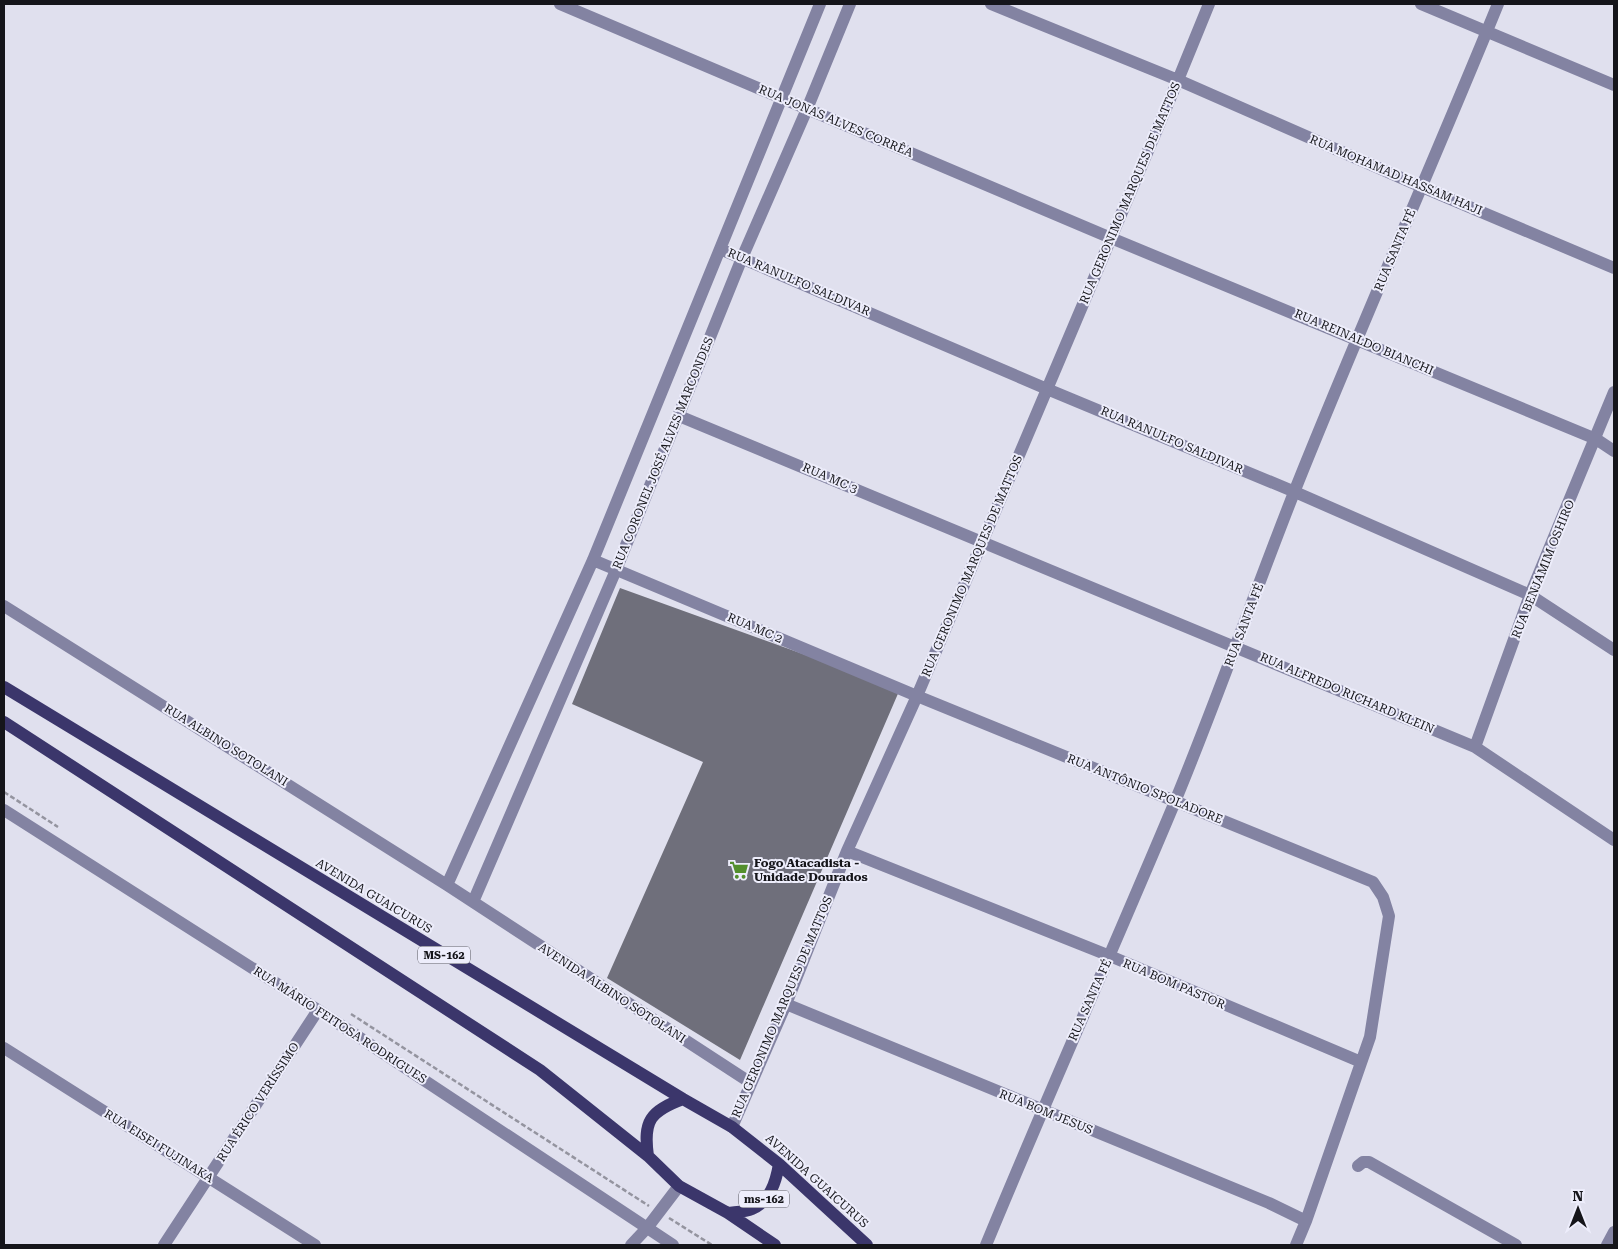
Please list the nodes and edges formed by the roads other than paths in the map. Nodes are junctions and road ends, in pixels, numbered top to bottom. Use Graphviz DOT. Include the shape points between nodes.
graph roads {
  1 [pos="560,4"];
  2 [pos="820,4"];
  3 [pos="850,4"];
  4 [pos="991,4"];
  5 [pos="1209,4"];
  6 [pos="1421,4"];
  7 [pos="1498,4"];
  8 [pos="1486,32"];
  9 [pos="1178,80"];
  10 [pos="1614,85"];
  11 [pos="782,98"];
  12 [pos="807,109"];
  13 [pos="1422,187"];
  14 [pos="1111,238"];
  15 [pos="720,248"];
  16 [pos="742,258"];
  17 [pos="1614,268"];
  18 [pos="1357,339"];
  19 [pos="1047,388"];
  20 [pos="1614,392"];
  21 [pos="679,416"];
  22 [pos="1596,439"];
  23 [pos="1614,451"];
  24 [pos="1294,492"];
  25 [pos="982,541"];
  26 [pos="593,560"];
  27 [pos="616,570"];
  28 [pos="1530,595"];
  29 [pos="4,606"];
  30 [pos="1236,647"];
  31 [pos="1614,650"];
  32 [pos="4,687"];
  33 [pos="917,696"];
  34 [pos="4,722"];
  35 [pos="1475,747"];
  36 [pos="1175,801"];
  37 [pos="4,810"];
  38 [pos="1614,840"];
  39 [pos="848,851"];
  40 [pos="448,885"];
  41 [pos="474,902"];
  42 [pos="1110,956"];
  43 [pos="786,1004"];
  44 [pos="318,1010"];
  45 [pos="4,1048"];
  46 [pos="1361,1062"];
  47 [pos="751,1083"];
  48 [pos="683,1099"];
  49 [pos="1042,1110"];
  50 [pos="732,1127"];
  51 [pos="648,1156"];
  52 [pos="779,1164"];
  53 [pos="1358,1166"];
  54 [pos="209,1178"];
  55 [pos="679,1186"];
  56 [pos="728,1213"];
  57 [pos="1306,1221"];
  58 [pos="647,1228"];
  59 [pos="164,1245"];
  60 [pos="315,1245"];
  61 [pos="631,1245"];
  62 [pos="673,1245"];
  63 [pos="775,1245"];
  64 [pos="867,1245"];
  65 [pos="986,1245"];
  66 [pos="1296,1245"];
  67 [pos="1516,1245"];
  1 -- 11 [label="street, RUA JONAS ALVES CORRÊA"];
  2 -- 11 [label="street, RUA CORONEL JOSÉ ALVES MARCONDES"];
  3 -- 12 [label="street, RUA CORONEL JOSÉ ALVES MARCONDES"];
  4 -- 9 [label="street, RUA MOHAMAD HASSAM HAJI"];
  5 -- 9 [label="street, RUA GERONIMO MARQUES DE MATTOS"];
  6 -- 8 [label="street"];
  7 -- 8 [label="street, RUA SANTA FÉ"];
  8 -- 10 [label="street"];
  8 -- 13 [label="street, RUA SANTA FÉ"];
  9 -- 13 [label="street, RUA MOHAMAD HASSAM HAJI"];
  9 -- 14 [label="street, RUA GERONIMO MARQUES DE MATTOS"];
  11 -- 12 [label="street, RUA JONAS ALVES CORRÊA"];
  11 -- 15 [label="street, RUA CORONEL JOSÉ ALVES MARCONDES"];
  12 -- 14 [label="street, RUA JONAS ALVES CORRÊA"];
  12 -- 16 [label="street, RUA CORONEL JOSÉ ALVES MARCONDES"];
  13 -- 17 [label="street, RUA MOHAMAD HASSAM HAJI"];
  13 -- 18 [label="street, RUA SANTA FÉ"];
  14 -- 18 [label="street, RUA REINALDO BIANCHI"];
  14 -- 19 [label="street, RUA GERONIMO MARQUES DE MATTOS"];
  15 -- 16 [label="street, RUA RANULFO SALDIVAR"];
  15 -- 26 [label="street, RUA CORONEL JOSÉ ALVES MARCONDES"];
  16 -- 19 [label="street, RUA RANULFO SALDIVAR"];
  16 -- 21 [label="street, RUA CORONEL JOSÉ ALVES MARCONDES"];
  18 -- 22 [label="street, RUA REINALDO BIANCHI"];
  18 -- 24 [label="street, RUA SANTA FÉ"];
  19 -- 24 [label="street, RUA RANULFO SALDIVAR"];
  19 -- 25 [label="street, RUA GERONIMO MARQUES DE MATTOS"];
  20 -- 22 [label="street, RUA BENJAMIM OSHIRO"];
  21 -- 25 [label="street, RUA MC 3"];
  21 -- 27 [label="street, RUA CORONEL JOSÉ ALVES MARCONDES"];
  22 -- 23 [label="street, RUA REINALDO BIANCHI"];
  22 -- 28 [label="street, RUA BENJAMIM OSHIRO"];
  24 -- 28 [label="street, RUA RANULFO SALDIVAR"];
  24 -- 30 [label="street, RUA SANTA FÉ"];
  25 -- 30 [label="street, RUA ALFREDO RICHARD KLEIN"];
  25 -- 33 [label="street, RUA GERONIMO MARQUES DE MATTOS"];
  26 -- 27 [label="street, RUA MC 2"];
  26 -- 40 [label="street, RUA CORONEL JOSÉ ALVES MARCONDES"];
  27 -- 33 [label="street, RUA MC 2"];
  27 -- 41 [label="street, RUA CORONEL JOSÉ ALVES MARCONDES"];
  28 -- 31 [label="street, RUA RANULFO SALDIVAR"];
  28 -- 35 [label="street, RUA BENJAMIM OSHIRO"];
  29 -- 40 [label="street, RUA ALBINO SOTOLANI"];
  30 -- 35 [label="street, RUA ALFREDO RICHARD KLEIN"];
  30 -- 36 [label="street, RUA SANTA FÉ"];
  32 -- 48 [label="main road, AVENIDA GUAICURUS / MS-162"];
  33 -- 36 [label="street, RUA ANTÔNIO SPOLADORE"];
  33 -- 39 [label="street, RUA GERONIMO MARQUES DE MATTOS"];
  34 -- 51 [label="main road, MS-162" via="540,1070"];
  35 -- 38 [label="street, RUA ALFREDO RICHARD KLEIN"];
  36 -- 42 [label="street, RUA SANTA FÉ"];
  36 -- 46 [label="street, RUA ANTÔNIO SPOLADORE" via="1374,882 1389,916 1370,1037"];
  37 -- 44 [label="street, RUA MÁRIO FEITOSA RODRIGUES"];
  39 -- 42 [label="street, RUA BOM PASTOR"];
  39 -- 43 [label="street, RUA GERONIMO MARQUES DE MATTOS"];
  40 -- 41 [label="street, RUA ALBINO SOTOLANI"];
  41 -- 47 [label="street, AVENIDA ALBINO SOTOLANI"];
  42 -- 46 [label="street, RUA BOM PASTOR"];
  42 -- 49 [label="street, RUA SANTA FÉ"];
  43 -- 47 [label="street, RUA GERONIMO MARQUES DE MATTOS"];
  43 -- 49 [label="street, RUA BOM JESUS"];
  44 -- 54 [label="street, RUA ÉRICO VERÍSSIMO"];
  44 -- 58 [label="street, RUA MÁRIO FEITOSA RODRIGUES"];
  45 -- 54 [label="street, RUA EISEI FUJINAKA"];
  46 -- 57 [label="street"];
  47 -- 50 [label="street, RUA GERONIMO MARQUES DE MATTOS"];
  48 -- 50 [label="main road, AVENIDA GUAICURUS / MS-162"];
  48 -- 51 [label="main road" via="664,1106 653,1116 645,1139"];
  49 -- 57 [label="street, RUA BOM JESUS"];
  49 -- 65 [label="street, RUA SANTA FÉ"];
  50 -- 52 [label="main road, AVENIDA GUAICURUS / MS-162"];
  51 -- 55 [label="main road, MS-162"];
  52 -- 56 [label="main road, ms-162" via="770,1195 752,1209"];
  52 -- 64 [label="main road, AVENIDA GUAICURUS / MS-162"];
  53 -- 67 [label="street" via="1369,1162"];
  54 -- 59 [label="street, RUA ÉRICO VERÍSSIMO"];
  54 -- 60 [label="street, RUA EISEI FUJINAKA"];
  55 -- 56 [label="main road, MS-162"];
  55 -- 58 [label="street"];
  56 -- 63 [label="main road, MS-162"];
  57 -- 66 [label="street"];
  58 -- 61 [label="street"];
  58 -- 62 [label="street, RUA MÁRIO FEITOSA RODRIGUES"];
}
